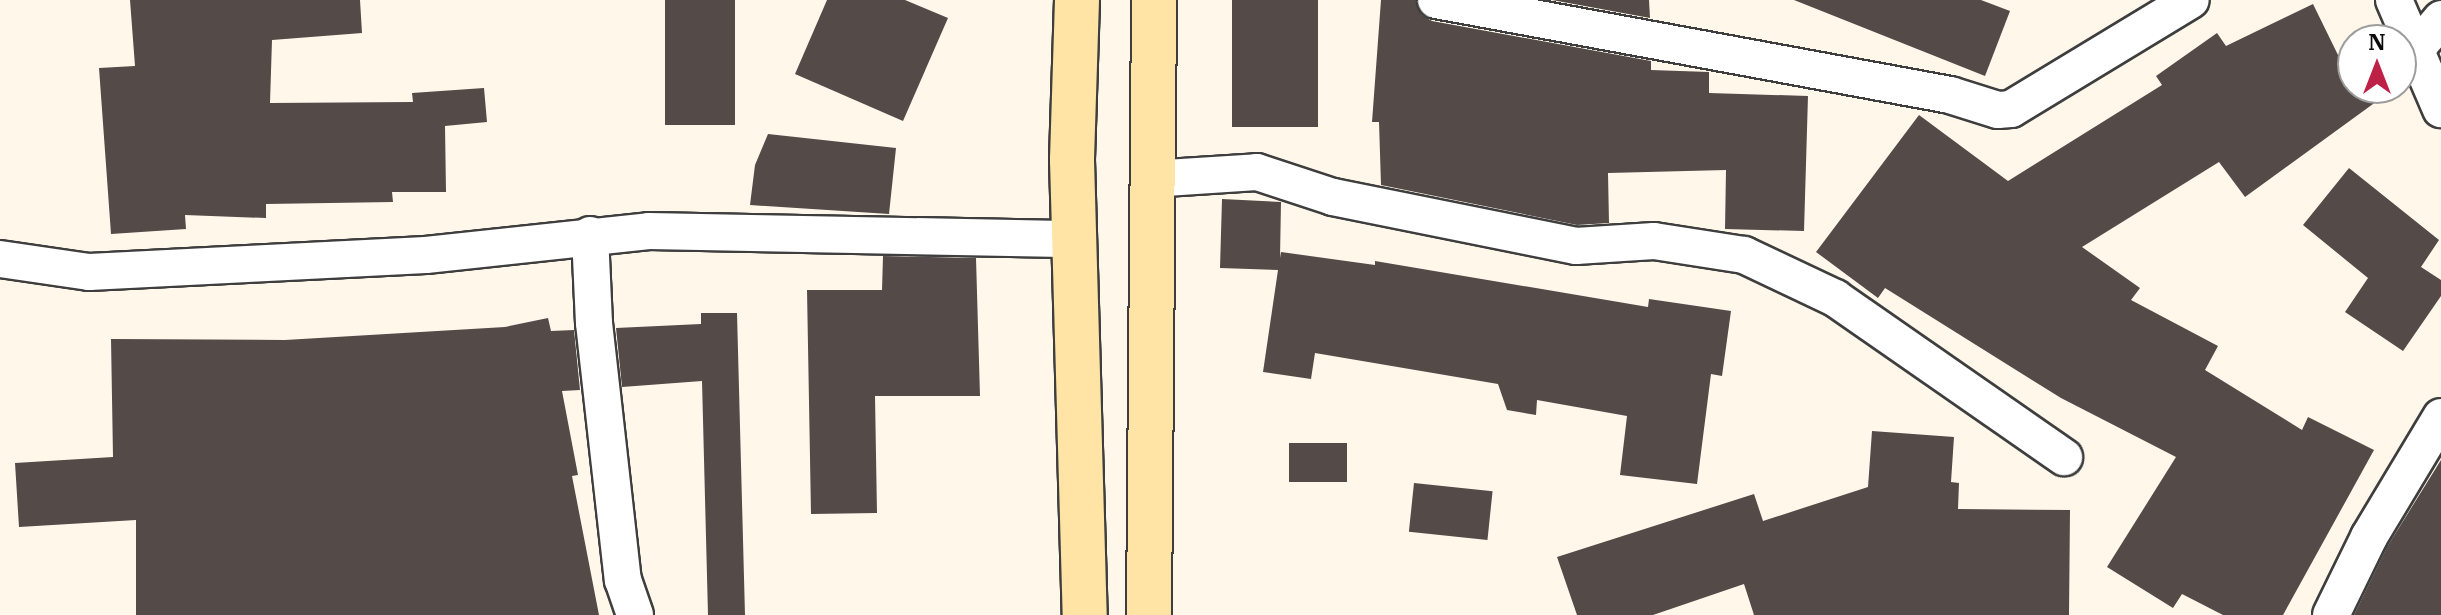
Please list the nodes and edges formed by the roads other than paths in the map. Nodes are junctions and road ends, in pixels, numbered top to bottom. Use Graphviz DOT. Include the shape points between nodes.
graph roads {
  1 [pos="1077,0"];
  2 [pos="1154,0"];
  3 [pos="1436,0"];
  4 [pos="2191,0"];
  5 [pos="2394,0"];
  6 [pos="2441,19"];
  7 [pos="2406,24"];
  8 [pos="2417,48"];
  9 [pos="2441,109"];
  10 [pos="1150,179"];
  11 [pos="590,235"];
  12 [pos="1077,239"];
  13 [pos="0,259"];
  14 [pos="2441,417"];
  15 [pos="2064,457"];
  16 [pos="635,615"];
  17 [pos="1085,615"];
  18 [pos="1149,615"];
  19 [pos="2331,615"];
  1 -- 12 [label="main road" via="1072,160"];
  2 -- 10 [label="main road"];
  3 -- 4 [label="street" via="1950,95 1998,110 2011,109"];
  5 -- 7 [label="street"];
  6 -- 8 [label="street"];
  8 -- 9 [label="street"];
  10 -- 15 [label="street" via="1257,172 1347,200 1576,246 1654,241 1744,255 1835,298"];
  10 -- 18 [label="main road"];
  11 -- 12 [label="street" via="649,231"];
  11 -- 13 [label="street" via="426,255 89,272"];
  11 -- 16 [label="street" via="594,323 623,580"];
  12 -- 17 [label="main road"];
  14 -- 19 [label="street" via="2369,537"];
}
